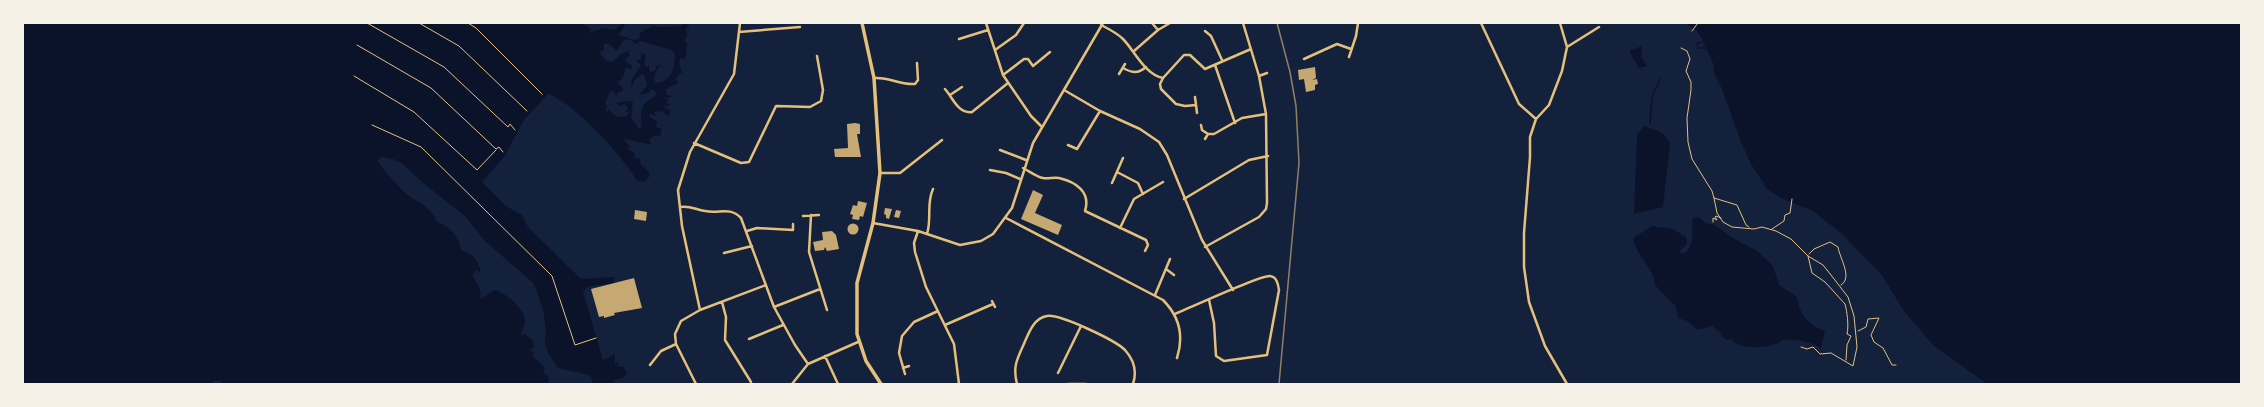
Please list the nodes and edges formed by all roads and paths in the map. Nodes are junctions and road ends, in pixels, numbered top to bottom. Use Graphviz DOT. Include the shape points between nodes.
graph roads {
  1 [pos="368,23"];
  2 [pos="419,23"];
  3 [pos="468,23"];
  4 [pos="740,23"];
  5 [pos="862,23"];
  6 [pos="986,23"];
  7 [pos="1024,23"];
  8 [pos="1152,23"];
  9 [pos="1170,23"];
  10 [pos="1243,23"];
  11 [pos="1358,23"];
  12 [pos="1481,23"];
  13 [pos="1560,23"];
  14 [pos="1698,23"];
  15 [pos="1102,24"];
  16 [pos="800,27"];
  17 [pos="1599,27"];
  18 [pos="988,30"];
  19 [pos="1158,30"];
  20 [pos="1205,31"];
  21 [pos="1692,31"];
  22 [pos="739,32"];
  23 [pos="959,39"];
  24 [pos="357,45"];
  25 [pos="1567,47"];
  26 [pos="1681,48"];
  27 [pos="1251,49"];
  28 [pos="1351,49"];
  29 [pos="995,50"];
  30 [pos="1050,52"];
  31 [pos="1134,52"];
  32 [pos="817,56"];
  33 [pos="1349,57"];
  34 [pos="1304,59"];
  35 [pos="1222,60"];
  36 [pos="917,63"];
  37 [pos="1125,64"];
  38 [pos="1215,65"];
  39 [pos="1146,67"];
  40 [pos="1123,68"];
  41 [pos="1267,73"];
  42 [pos="1119,74"];
  43 [pos="1003,75"];
  44 [pos="354,76"];
  45 [pos="1259,76"];
  46 [pos="874,78"];
  47 [pos="1163,78"];
  48 [pos="1008,83"];
  49 [pos="962,87"];
  50 [pos="945,89"];
  51 [pos="1064,90"];
  52 [pos="542,94"];
  53 [pos="950,95"];
  54 [pos="1195,97"];
  55 [pos="1196,105"];
  56 [pos="527,111"];
  57 [pos="1100,111"];
  58 [pos="1197,113"];
  59 [pos="1266,114"];
  60 [pos="1536,120"];
  61 [pos="1235,122"];
  62 [pos="372,125"];
  63 [pos="1201,125"];
  64 [pos="1042,128"];
  65 [pos="515,130"];
  66 [pos="1208,134"];
  67 [pos="1206,139"];
  68 [pos="942,140"];
  69 [pos="694,143"];
  70 [pos="1068,145"];
  71 [pos="496,149"];
  72 [pos="1000,150"];
  73 [pos="503,152"];
  74 [pos="1268,156"];
  75 [pos="1123,158"];
  76 [pos="1026,160"];
  77 [pos="1023,168"];
  78 [pos="990,170"];
  79 [pos="1117,172"];
  80 [pos="880,173"];
  81 [pos="1020,178"];
  82 [pos="1164,182"];
  83 [pos="1112,183"];
  84 [pos="933,189"];
  85 [pos="1143,194"];
  86 [pos="1714,198"];
  87 [pos="1184,199"];
  88 [pos="1792,199"];
  89 [pos="680,207"];
  90 [pos="811,215"];
  91 [pos="819,215"];
  92 [pos="803,216"];
  93 [pos="1006,218"];
  94 [pos="1721,218"];
  95 [pos="1713,222"];
  96 [pos="873,223"];
  97 [pos="793,224"];
  98 [pos="1749,227"];
  99 [pos="1120,228"];
  100 [pos="1772,229"];
  101 [pos="747,231"];
  102 [pos="918,231"];
  103 [pos="927,234"];
  104 [pos="752,246"];
  105 [pos="1205,247"];
  106 [pos="1145,251"];
  107 [pos="724,253"];
  108 [pos="1808,255"];
  109 [pos="1170,259"];
  110 [pos="1166,269"];
  111 [pos="1174,275"];
  112 [pos="766,285"];
  113 [pos="1840,286"];
  114 [pos="820,289"];
  115 [pos="1233,290"];
  116 [pos="1155,294"];
  117 [pos="1209,300"];
  118 [pos="992,301"];
  119 [pos="722,302"];
  120 [pos="774,307"];
  121 [pos="700,310"];
  122 [pos="827,310"];
  123 [pos="938,311"];
  124 [pos="1175,314"];
  125 [pos="783,325"];
  126 [pos="945,325"];
  127 [pos="1081,326"];
  128 [pos="1857,331"];
  129 [pos="596,338"];
  130 [pos="749,339"];
  131 [pos="858,342"];
  132 [pos="676,344"];
  133 [pos="1801,347"];
  134 [pos="825,356"];
  135 [pos="1177,358"];
  136 [pos="1846,361"];
  137 [pos="808,364"];
  138 [pos="650,365"];
  139 [pos="1896,365"];
  140 [pos="910,366"];
  141 [pos="903,368"];
  142 [pos="745,373"];
  143 [pos="1058,373"];
  144 [pos="905,374"];
  145 [pos="741,377"];
  146 [pos="751,382"];
  147 [pos="696,384"];
  148 [pos="792,384"];
  149 [pos="838,384"];
  150 [pos="881,384"];
  151 [pos="959,384"];
  152 [pos="1017,384"];
  153 [pos="1068,384"];
  154 [pos="1086,384"];
  155 [pos="1133,384"];
  156 [pos="1567,384"];
  1 -- 65 [label="path" via="444,67 508,127 510,124"];
  2 -- 56 [label="path" via="459,46"];
  3 -- 52 [label="path"];
  4 -- 22 [label="street"];
  5 -- 46 [label="main road"];
  6 -- 18 [label="street"];
  7 -- 29 [label="street" via="1016,35"];
  8 -- 19 [label="street"];
  9 -- 19 [label="street"];
  10 -- 27 [label="street"];
  11 -- 28 [label="street"];
  12 -- 60 [label="street" via="1519,104"];
  13 -- 25 [label="street"];
  14 -- 21 [label="path"];
  15 -- 31 [label="street" via="1122,38"];
  15 -- 51 [label="street"];
  16 -- 22 [label="street"];
  17 -- 25 [label="street"];
  18 -- 23 [label="street"];
  18 -- 29 [label="street"];
  19 -- 31 [label="street"];
  20 -- 35 [label="street" via="1211,36"];
  22 -- 69 [label="street" via="734,74"];
  24 -- 71 [label="path" via="431,88"];
  25 -- 60 [label="street" via="1552,98"];
  26 -- 86 [label="path" via="1687,51 1690,59 1686,71 1691,90 1687,118 1688,142 1692,159 1712,190"];
  27 -- 35 [label="street"];
  27 -- 45 [label="street"];
  28 -- 33 [label="street"];
  28 -- 34 [label="street" via="1337,44"];
  29 -- 43 [label="street"];
  30 -- 43 [label="street" via="1033,66 1028,59 1024,59"];
  31 -- 39 [label="street"];
  32 -- 69 [label="street" via="822,98 816,106 780,105 774,108 749,162"];
  35 -- 38 [label="street"];
  36 -- 46 [label="street" via="918,80 915,84 902,85 888,78"];
  37 -- 40 [label="street"];
  38 -- 47 [label="street" via="1203,69 1192,56 1186,54"];
  38 -- 61 [label="street"];
  39 -- 40 [label="street" via="1140,72"];
  39 -- 47 [label="street"];
  40 -- 42 [label="street"];
  41 -- 45 [label="street"];
  43 -- 48 [label="street"];
  44 -- 71 [label="path" via="414,112 477,170"];
  45 -- 59 [label="street"];
  46 -- 80 [label="main road"];
  47 -- 55 [label="street" via="1160,87 1171,100 1180,105"];
  48 -- 53 [label="street" via="972,112 961,111"];
  48 -- 64 [label="street"];
  49 -- 53 [label="street"];
  50 -- 53 [label="street"];
  51 -- 57 [label="street"];
  51 -- 64 [label="street"];
  54 -- 55 [label="street"];
  55 -- 58 [label="street"];
  57 -- 70 [label="street" via="1077,149"];
  57 -- 87 [label="street" via="1140,129 1159,142 1167,155"];
  59 -- 61 [label="street" via="1242,118"];
  59 -- 74 [label="street"];
  60 -- 156 [label="street" via="1530,137 1524,267 1529,302 1545,346"];
  61 -- 66 [label="street" via="1214,134"];
  62 -- 129 [label="path" via="420,147 552,276 575,344"];
  63 -- 66 [label="street" via="1202,130"];
  64 -- 76 [label="street"];
  66 -- 67 [label="street"];
  68 -- 80 [label="street" via="900,173"];
  69 -- 89 [label="street" via="684,166 678,190"];
  71 -- 73 [label="path" via="499,147"];
  72 -- 76 [label="street"];
  74 -- 87 [label="street" via="1249,160"];
  74 -- 105 [label="street" via="1267,203 1263,213"];
  75 -- 79 [label="street"];
  76 -- 77 [label="street"];
  77 -- 81 [label="street"];
  77 -- 99 [label="street" via="1042,178 1058,178 1082,188 1088,203 1085,211"];
  78 -- 81 [label="street"];
  79 -- 83 [label="street"];
  79 -- 85 [label="street" via="1138,183"];
  80 -- 96 [label="main road"];
  81 -- 93 [label="street" via="1015,200"];
  82 -- 85 [label="street"];
  84 -- 103 [label="street" via="928,200 931,215"];
  85 -- 99 [label="street" via="1134,199"];
  86 -- 94 [label="path"];
  86 -- 98 [label="path" via="1737,204"];
  87 -- 105 [label="street"];
  88 -- 100 [label="path" via="1790,213 1785,215 1784,222"];
  89 -- 101 [label="street" via="693,207 706,212 728,210 741,218"];
  89 -- 121 [label="street"];
  90 -- 91 [label="street"];
  90 -- 92 [label="street"];
  90 -- 114 [label="street" via="809,252"];
  93 -- 103 [label="street" via="993,234 970,244 960,245"];
  93 -- 116 [label="street"];
  94 -- 95 [label="path" via="1714,216 1717,220 1713,218"];
  94 -- 98 [label="path" via="1732,227"];
  96 -- 102 [label="street"];
  96 -- 131 [label="main road" via="857,283"];
  97 -- 101 [label="street" via="793,230 757,228"];
  98 -- 100 [label="path"];
  99 -- 106 [label="street" via="1146,240 1148,245"];
  100 -- 108 [label="path" via="1791,239"];
  101 -- 104 [label="street"];
  102 -- 103 [label="street"];
  102 -- 123 [label="street" via="914,243 915,252 924,281"];
  104 -- 107 [label="street"];
  104 -- 112 [label="street"];
  105 -- 115 [label="street"];
  108 -- 113 [label="path" via="1823,265"];
  108 -- 113 [label="path" via="1814,248 1830,242 1838,247 1842,263 1847,270"];
  108 -- 136 [label="path" via="1812,273 1825,282 1845,304 1847,334 1852,336 1847,345"];
  109 -- 110 [label="street"];
  110 -- 111 [label="street"];
  110 -- 116 [label="street"];
  112 -- 119 [label="street"];
  112 -- 120 [label="street"];
  113 -- 128 [label="path" via="1852,306"];
  114 -- 120 [label="street"];
  114 -- 122 [label="street"];
  115 -- 117 [label="street"];
  115 -- 117 [label="street" via="1269,276 1277,281 1279,290 1267,355 1224,361 1216,356 1214,323"];
  116 -- 124 [label="street"];
  117 -- 124 [label="street"];
  118 -- 126 [label="street" via="994,306"];
  119 -- 121 [label="street"];
  119 -- 142 [label="street" via="726,317 725,340"];
  120 -- 125 [label="street"];
  121 -- 132 [label="street" via="681,320 675,334"];
  123 -- 126 [label="street"];
  123 -- 141 [label="street" via="914,322 902,336 899,353"];
  124 -- 135 [label="street" via="1181,339"];
  125 -- 130 [label="street"];
  125 -- 137 [label="street"];
  126 -- 151 [label="street" via="954,344"];
  127 -- 143 [label="street"];
  127 -- 152 [label="street" via="1047,316 1038,320 1031,328 1014,369"];
  127 -- 155 [label="street" via="1124,348 1134,366"];
  128 -- 136 [label="path" via="1853,366"];
  128 -- 139 [label="path" via="1866,327 1868,319 1879,318 1871,335 1874,342 1883,348 1892,365"];
  131 -- 134 [label="street"];
  131 -- 150 [label="main road" via="866,361"];
  132 -- 138 [label="street" via="662,351"];
  132 -- 147 [label="street"];
  133 -- 136 [label="path" via="1813,347 1820,354 1831,353"];
  134 -- 137 [label="street"];
  134 -- 149 [label="street"];
  137 -- 148 [label="street"];
  140 -- 141 [label="street"];
  141 -- 144 [label="street"];
  142 -- 145 [label="street"];
  142 -- 146 [label="street"];
  153 -- 154 [label="street"];
}
